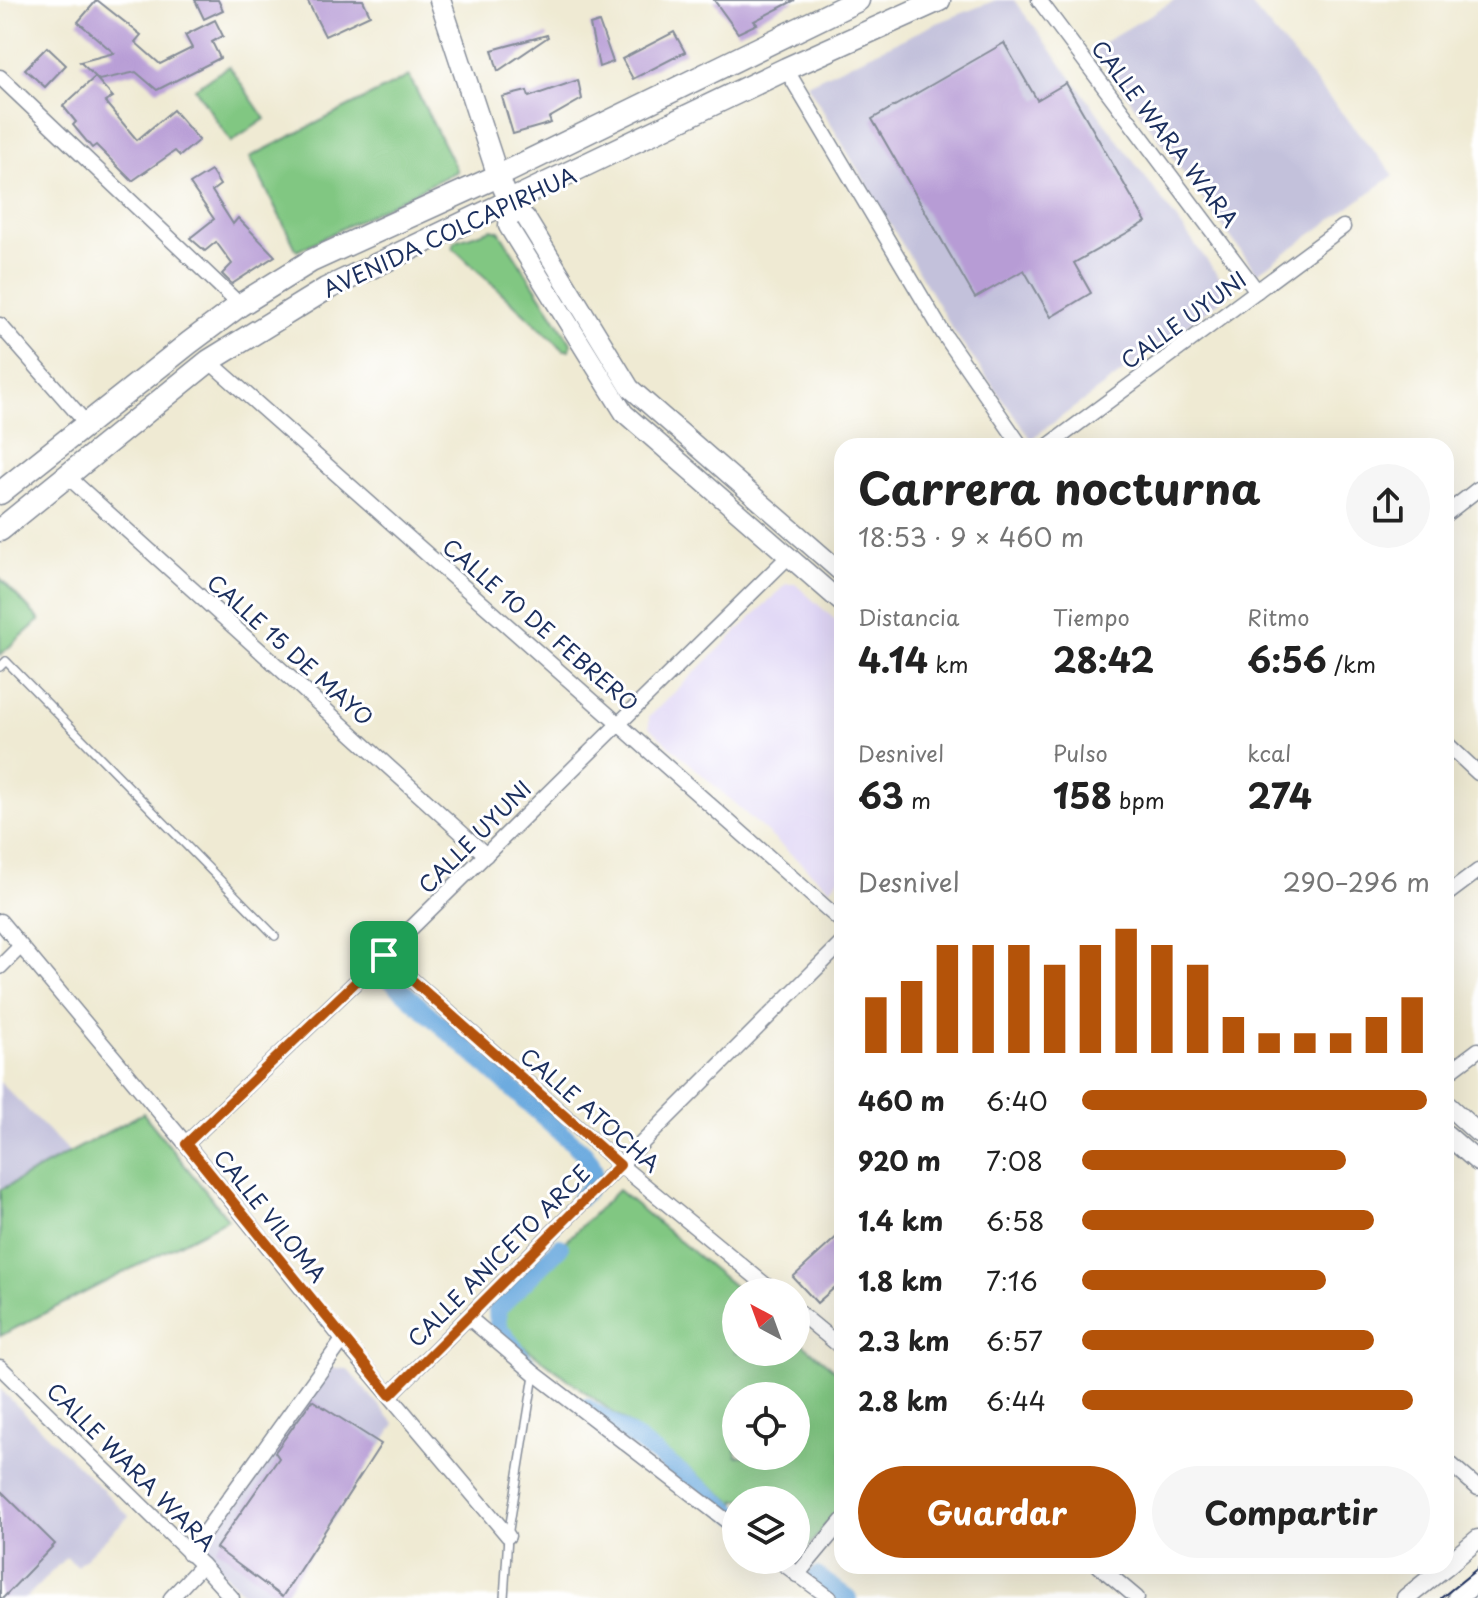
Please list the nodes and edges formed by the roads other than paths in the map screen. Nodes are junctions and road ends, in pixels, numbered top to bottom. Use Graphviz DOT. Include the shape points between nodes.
graph roads {
  1 [pos="440,0"];
  2 [pos="858,0"];
  3 [pos="1039,0"];
  4 [pos="925,2"];
  5 [pos="786,69"];
  6 [pos="0,77"];
  7 [pos="498,176"];
  8 [pos="510,203"];
  9 [pos="1343,227"];
  10 [pos="1257,291"];
  11 [pos="240,305"];
  12 [pos="0,325"];
  13 [pos="209,361"];
  14 [pos="86,423"];
  15 [pos="1015,438"];
  16 [pos="1059,438"];
  17 [pos="66,475"];
  18 [pos="1478,489"];
  19 [pos="0,493"];
  20 [pos="1454,508"];
  21 [pos="0,530"];
  22 [pos="789,556"];
  23 [pos="834,566"];
  24 [pos="834,596"];
  25 [pos="0,667"];
  26 [pos="620,723"];
  27 [pos="1454,750"];
  28 [pos="1478,773"];
  29 [pos="486,855"];
  30 [pos="1478,871"];
  31 [pos="1454,889"];
  32 [pos="834,915"];
  33 [pos="0,921"];
  34 [pos="275,936"];
  35 [pos="21,946"];
  36 [pos="834,951"];
  37 [pos="384,955"];
  38 [pos="0,967"];
  39 [pos="1478,1050"];
  40 [pos="1454,1068"];
  41 [pos="1454,1111"];
  42 [pos="1478,1133"];
  43 [pos="1454,1141"];
  44 [pos="186,1144"];
  45 [pos="1478,1162"];
  46 [pos="620,1165"];
  47 [pos="757,1278"];
  48 [pos="468,1317"];
  49 [pos="810,1322"];
  50 [pos="343,1340"];
  51 [pos="834,1341"];
  52 [pos="0,1367"];
  53 [pos="534,1373"];
  54 [pos="390,1395"];
  55 [pos="1454,1467"];
  56 [pos="1478,1488"];
  57 [pos="722,1517"];
  58 [pos="834,1531"];
  59 [pos="508,1536"];
  60 [pos="1478,1539"];
  61 [pos="189,1554"];
  62 [pos="1454,1559"];
  63 [pos="202,1565"];
  64 [pos="1108,1574"];
  65 [pos="1436,1574"];
  66 [pos="797,1575"];
  67 [pos="1478,1581"];
  68 [pos="171,1598"];
  69 [pos="232,1598"];
  70 [pos="504,1598"];
  71 [pos="830,1598"];
  72 [pos="1137,1598"];
  73 [pos="1406,1598"];
  74 [pos="1457,1598"];
  1 -- 7 [label="main road"];
  2 -- 7 [label="main road, AVENIDA COLCAPIRHUA"];
  3 -- 10 [label="street, CALLE WARA WARA"];
  4 -- 5 [label="main road, AVENIDA COLCAPIRHUA"];
  5 -- 8 [label="main road, AVENIDA COLCAPIRHUA"];
  5 -- 15 [label="street" via="943,333"];
  6 -- 11 [label="street"];
  7 -- 8 [label="main road"];
  7 -- 11 [label="main road, AVENIDA COLCAPIRHUA" via="311,261"];
  8 -- 13 [label="main road, AVENIDA COLCAPIRHUA" via="326,289"];
  8 -- 22 [label="street" via="508,226 624,413"];
  8 -- 23 [label="street" via="526,218 630,388"];
  9 -- 10 [label="street, CALLE UYUNI"];
  10 -- 16 [label="street, CALLE UYUNI"];
  11 -- 14 [label="main road, AVENIDA COLCAPIRHUA"];
  12 -- 14 [label="street"];
  13 -- 17 [label="main road, AVENIDA COLCAPIRHUA"];
  13 -- 26 [label="street, CALLE 10 DE FEBRERO"];
  14 -- 19 [label="main road, AVENIDA COLCAPIRHUA"];
  17 -- 21 [label="main road, AVENIDA COLCAPIRHUA"];
  17 -- 29 [label="street, CALLE 15 DE MAYO"];
  18 -- 20 [label="street"];
  22 -- 24 [label="street"];
  22 -- 26 [label="street, CALLE UYUNI"];
  25 -- 34 [label="lane" via="6,661"];
  26 -- 29 [label="street, CALLE UYUNI"];
  26 -- 32 [label="street, CALLE 10 DE FEBRERO"];
  27 -- 28 [label="street"];
  29 -- 37 [label="street, CALLE UYUNI"];
  30 -- 31 [label="street"];
  33 -- 35 [label="street, CALLE VILOMA"];
  35 -- 38 [label="street"];
  35 -- 44 [label="street, CALLE VILOMA"];
  36 -- 46 [label="street, CALLE ANICETO ARCE"];
  37 -- 44 [label="street, CALLE UYUNI"];
  37 -- 46 [label="street, CALLE ATOCHA"];
  39 -- 40 [label="street"];
  41 -- 42 [label="street"];
  43 -- 45 [label="street"];
  44 -- 50 [label="street, CALLE VILOMA"];
  46 -- 47 [label="street, CALLE ATOCHA"];
  46 -- 48 [label="street, CALLE ANICETO ARCE"];
  48 -- 53 [label="street"];
  48 -- 54 [label="street, CALLE ANICETO ARCE"];
  49 -- 51 [label="street"];
  50 -- 54 [label="street, CALLE VILOMA"];
  50 -- 61 [label="street"];
  52 -- 61 [label="street, CALLE WARA WARA"];
  53 -- 57 [label="street"];
  53 -- 59 [label="lane"];
  54 -- 59 [label="street, CALLE VILOMA"];
  55 -- 56 [label="street"];
  58 -- 66 [label="street"];
  59 -- 70 [label="lane"];
  60 -- 62 [label="street"];
  61 -- 63 [label="street, CALLE WARA WARA"];
  63 -- 68 [label="street"];
  63 -- 69 [label="street, CALLE WARA WARA"];
  64 -- 72 [label="street"];
  65 -- 73 [label="street"];
  66 -- 71 [label="street"];
  67 -- 74 [label="street"];
}
